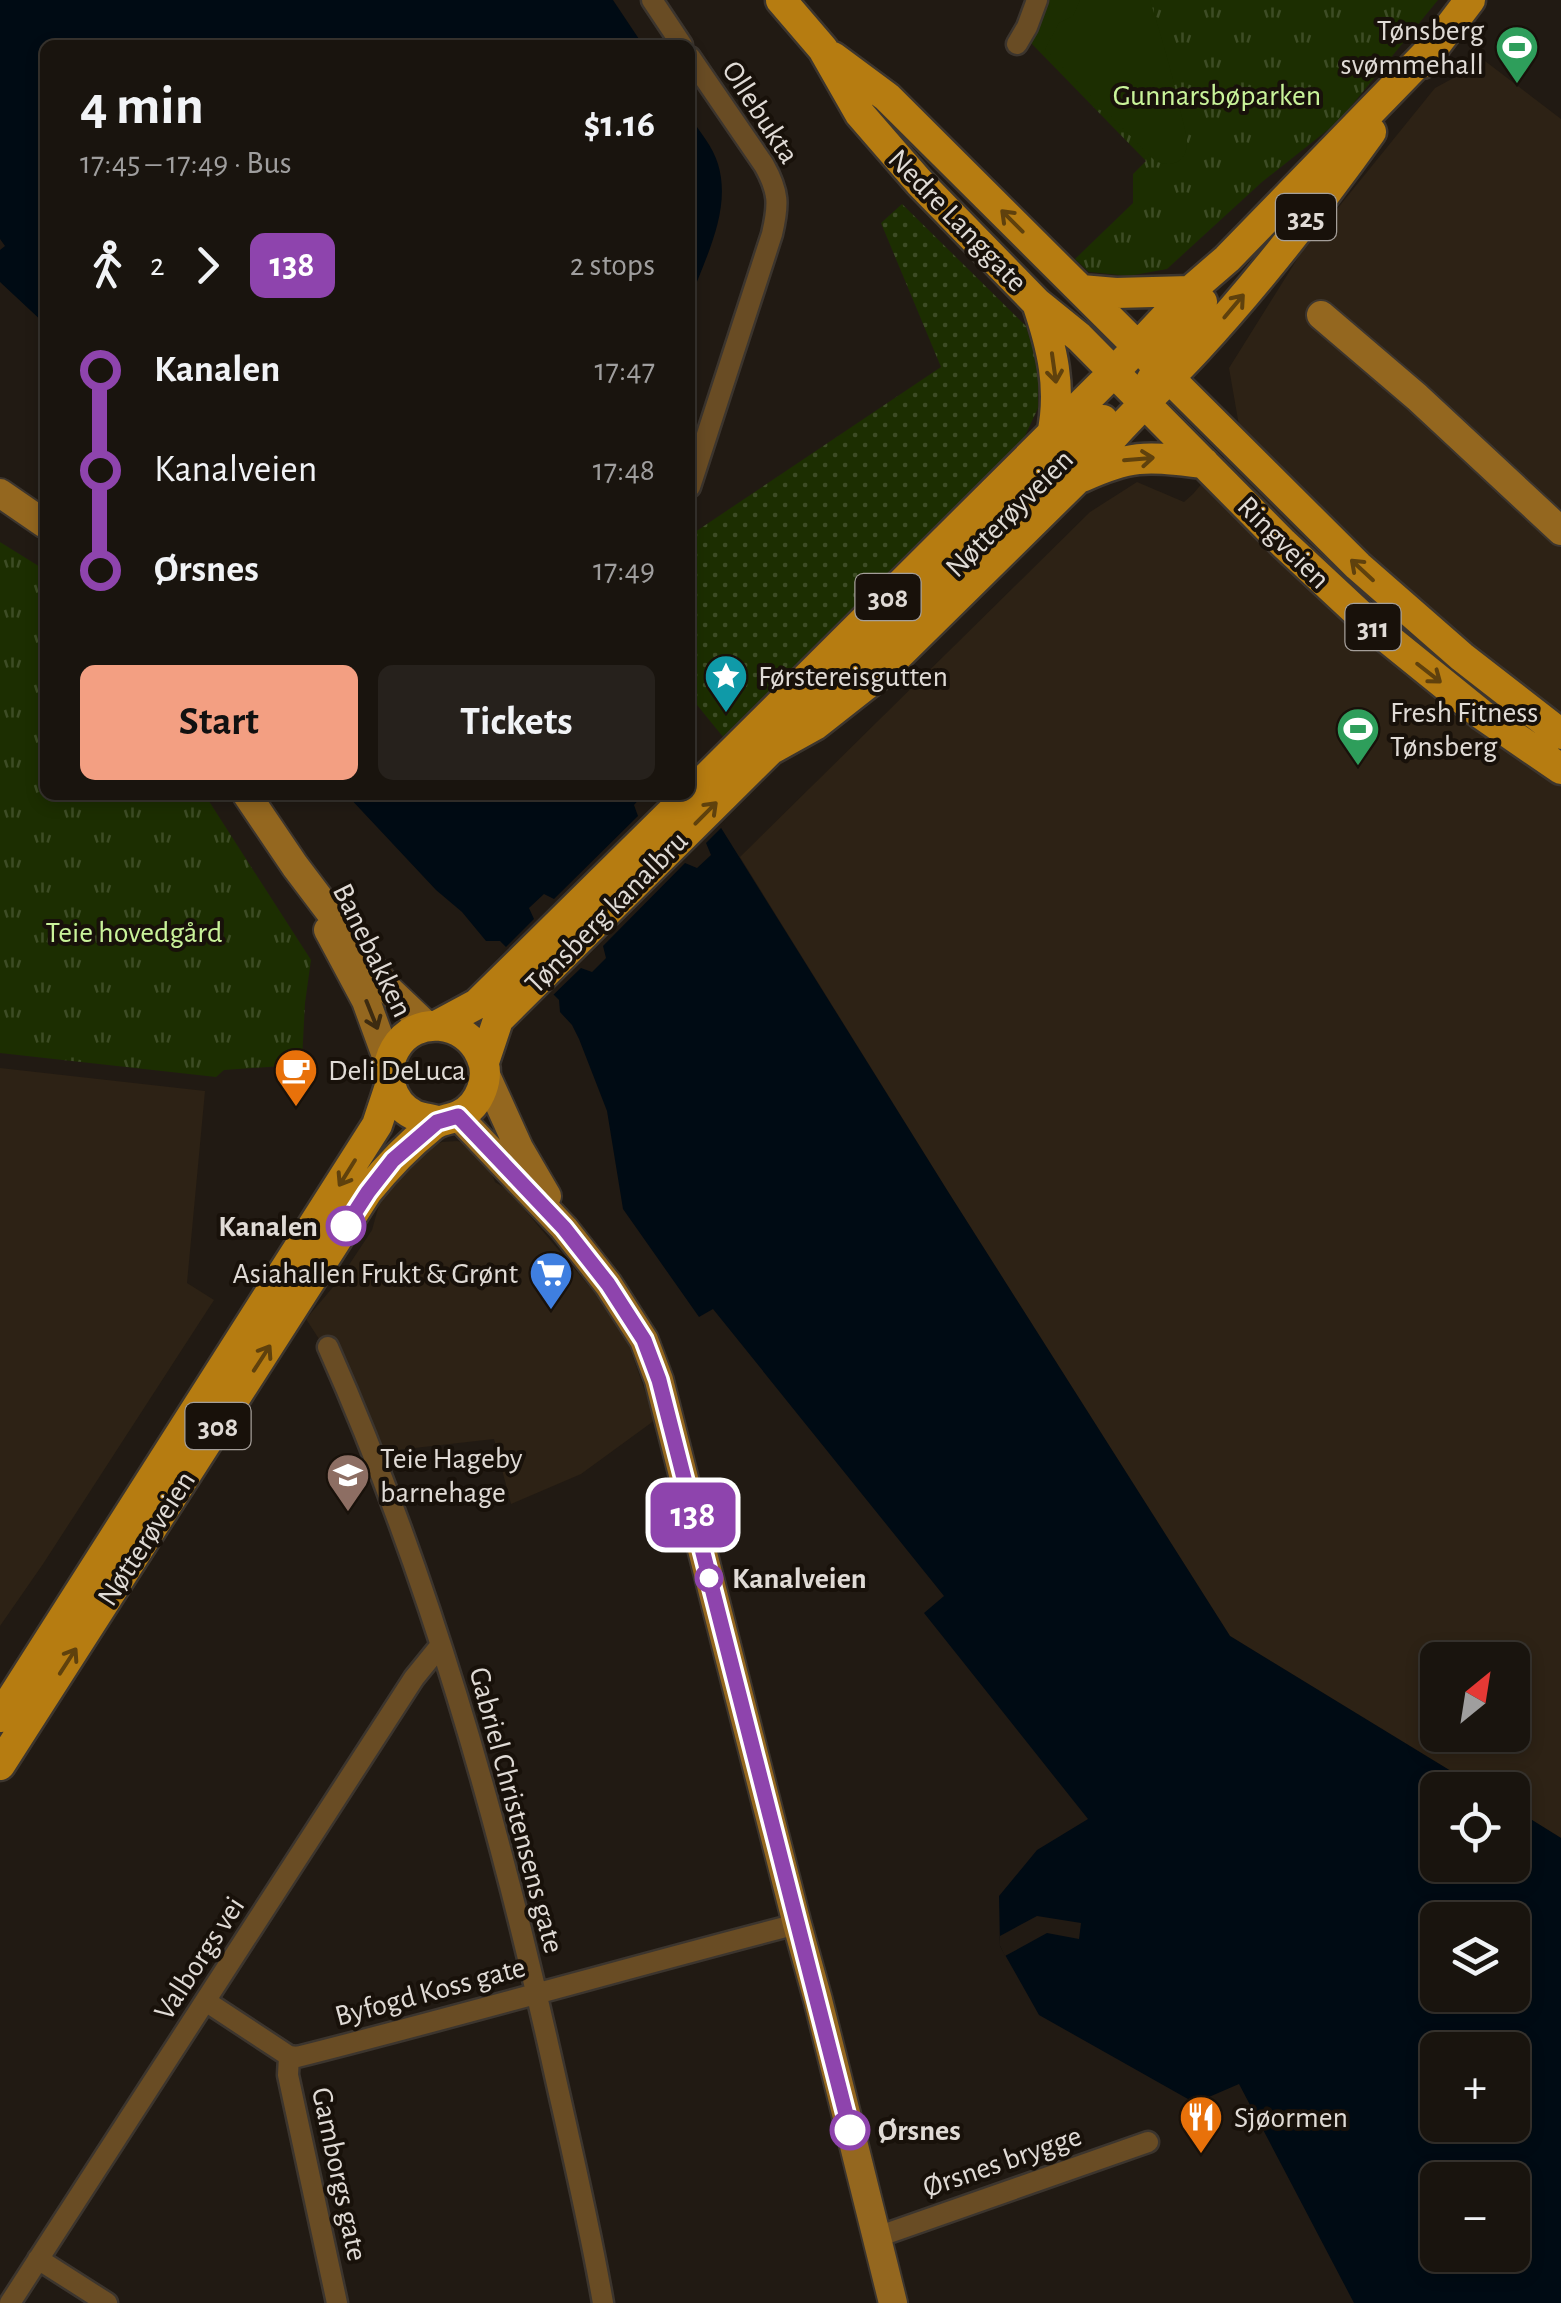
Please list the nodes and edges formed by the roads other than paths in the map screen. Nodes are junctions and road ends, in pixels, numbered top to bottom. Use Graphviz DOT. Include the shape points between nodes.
graph roads {
  1 [pos="652,0"];
  2 [pos="782,0"];
  3 [pos="1037,0"];
  4 [pos="1470,0"];
  5 [pos="679,40"];
  6 [pos="1017,44"];
  7 [pos="1433,47"];
  8 [pos="822,49"];
  9 [pos="695,64"];
  10 [pos="1226,259"];
  11 [pos="1081,290"];
  12 [pos="1190,291"];
  13 [pos="1037,302"];
  14 [pos="1322,315"];
  15 [pos="1155,364"];
  16 [pos="1130,387"];
  17 [pos="1052,434"];
  18 [pos="1204,463"];
  19 [pos="695,472"];
  20 [pos="1077,479"];
  21 [pos="0,493"];
  22 [pos="40,521"];
  23 [pos="1561,531"];
  24 [pos="1561,734"];
  25 [pos="770,750"];
  26 [pos="733,768"];
  27 [pos="1561,769"];
  28 [pos="695,792"];
  29 [pos="251,800"];
  30 [pos="685,800"];
  31 [pos="295,866"];
  32 [pos="504,996"];
  33 [pos="433,1025"];
  34 [pos="484,1067"];
  35 [pos="390,1075"];
  36 [pos="447,1119"];
  37 [pos="564,1228"];
  38 [pos="328,1347"];
  39 [pos="440,1646"];
  40 [pos="0,1716"];
  41 [pos="0,1766"];
  42 [pos="797,1924"];
  43 [pos="537,1994"];
  44 [pos="206,2002"];
  45 [pos="289,2056"];
  46 [pos="1148,2142"];
  47 [pos="877,2237"];
  48 [pos="38,2260"];
  49 [pos="10,2303"];
  50 [pos="108,2303"];
  51 [pos="337,2303"];
  52 [pos="603,2303"];
  53 [pos="893,2303"];
  1 -- 5 [label="street, Ollebukta"];
  2 -- 8 [label="main road, Nedre Langgate"];
  3 -- 6 [label="street"];
  4 -- 7 [label="main road, 325"];
  7 -- 10 [label="main road, 325"];
  15 -- 7 [label="main road, 325, one-way" via="1216,328 1344,171"];
  11 -- 8 [label="main road, Nedre Langgate, one-way" via="887,97"];
  8 -- 13 [label="main road, Nedre Langgate" via="869,125"];
  9 -- 19 [label="street, Ollebukta" via="764,165 778,200"];
  10 -- 12 [label="main road, 325"];
  10 -- 15 [label="main road, 325"];
  11 -- 12 [label="main road"];
  11 -- 15 [label="main road, Nedre Langgate"];
  12 -- 15 [label="main road, 325"];
  13 -- 16 [label="main road, Nedre Langgate"];
  13 -- 17 [label="main road, one-way" via="1056,374"];
  14 -- 23 [label="street"];
  15 -- 16 [label="main road, Nøtterøyveien / 325"];
  15 -- 16 [label="main road, 325"];
  24 -- 15 [label="main road, Ringveien / 311, one-way" via="1384,590"];
  16 -- 17 [label="main road, Nøtterøyveien / 308"];
  16 -- 18 [label="main road, Ringveien / 311"];
  16 -- 20 [label="main road, Nøtterøyveien / 308" via="1101,448"];
  16 -- 25 [label="main road, Nøtterøyveien / 308"];
  17 -- 26 [label="main road, Nøtterøyveien / 308"];
  20 -- 18 [label="main road, 308, one-way" via="1134,458"];
  18 -- 27 [label="main road, Ringveien / 311, one-way" via="1371,625 1480,714"];
  20 -- 25 [label="main road, Nøtterøyveien / 308" via="876,677"];
  21 -- 22 [label="street"];
  25 -- 26 [label="main road, Nøtterøyveien / 308"];
  26 -- 28 [label="main road, Tønsberg kanalbru / 308"];
  32 -- 26 [label="main road, Tønsberg kanalbru / 308, one-way"];
  29 -- 31 [label="street, Banebakken"];
  30 -- 32 [label="main road, Tønsberg kanalbru / 308"];
  31 -- 33 [label="street, Banebakken" via="388,989"];
  31 -- 35 [label="street, Banebakken, one-way" via="366,1000"];
  32 -- 33 [label="main road, 308"];
  32 -- 34 [label="main road, 308"];
  33 -- 34 [label="main road" via="468,1036"];
  33 -- 35 [label="main road, 308" via="402,1039"];
  34 -- 36 [label="main road, 308" via="479,1097"];
  34 -- 37 [label="street"];
  35 -- 36 [label="main road" via="394,1097 412,1115"];
  35 -- 40 [label="main road, Nøtterøveien / 308, one-way" via="377,1125"];
  36 -- 37 [label="street"];
  41 -- 36 [label="main road, Nøtterøveien / 308, one-way" via="368,1192 393,1160"];
  37 -- 42 [label="street" via="623,1305 659,1380"];
  38 -- 39 [label="street, Gabriel Christensens gate"];
  39 -- 43 [label="street, Gabriel Christensens gate"];
  39 -- 44 [label="street, Valborgs vei"];
  42 -- 43 [label="street, Byfogd Koss gate"];
  42 -- 47 [label="street"];
  43 -- 45 [label="street, Byfogd Koss gate"];
  43 -- 52 [label="street, Gabriel Christensens gate"];
  44 -- 45 [label="street"];
  44 -- 48 [label="street, Valborgs vei"];
  45 -- 51 [label="street, Gamborgs gate"];
  46 -- 47 [label="street, Ørsnes brygge"];
  47 -- 53 [label="street"];
  48 -- 49 [label="street, Valborgs vei"];
  48 -- 50 [label="street"];
}
